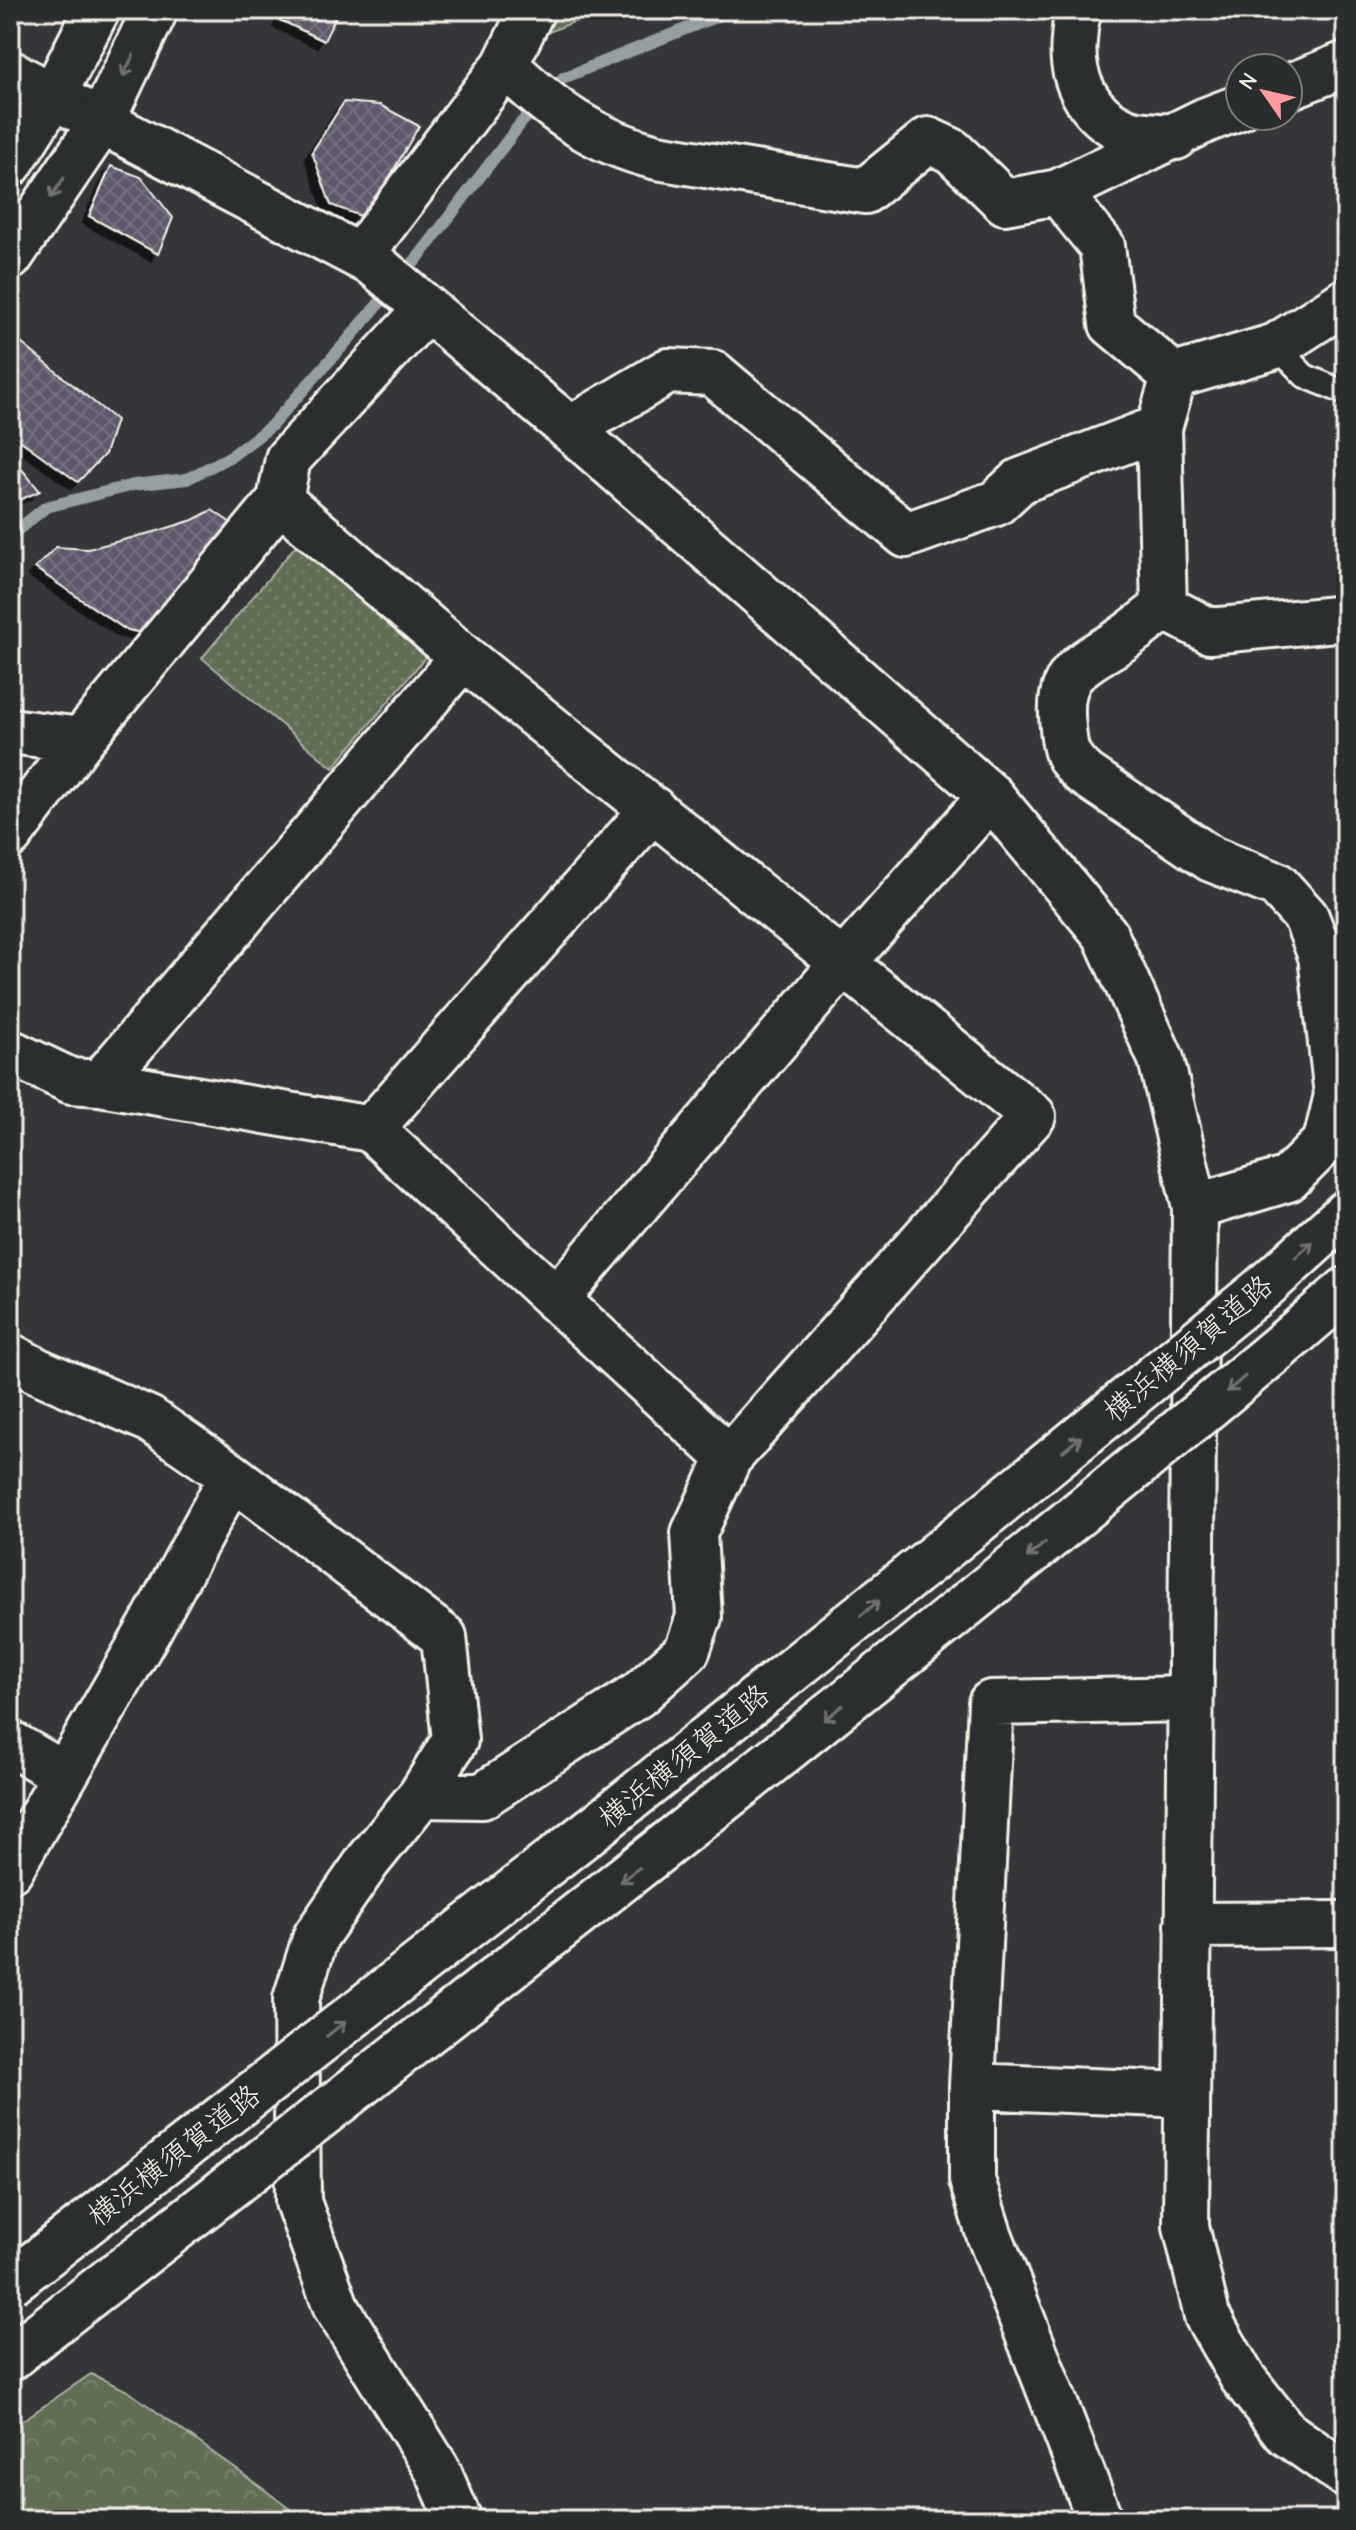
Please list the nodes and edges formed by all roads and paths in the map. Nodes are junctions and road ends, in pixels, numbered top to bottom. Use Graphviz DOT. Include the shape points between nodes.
graph roads {
  1 [pos="97,10"];
  2 [pos="155,10"];
  3 [pos="532,10"];
  4 [pos="1080,10"];
  5 [pos="1346,64"];
  6 [pos="10,73"];
  7 [pos="513,73"];
  8 [pos="1304,81"];
  9 [pos="53,96"];
  10 [pos="1224,113"];
  11 [pos="101,123"];
  12 [pos="1176,137"];
  13 [pos="10,164"];
  14 [pos="1058,192"];
  15 [pos="10,257"];
  16 [pos="367,260"];
  17 [pos="1346,301"];
  18 [pos="419,303"];
  19 [pos="1276,346"];
  20 [pos="1174,376"];
  21 [pos="1346,393"];
  22 [pos="1159,428"];
  23 [pos="570,429"];
  24 [pos="280,500"];
  25 [pos="1164,607"];
  26 [pos="1346,618"];
  27 [pos="463,657"];
  28 [pos="10,731"];
  29 [pos="81,740"];
  30 [pos="991,796"];
  31 [pos="653,809"];
  32 [pos="10,835"];
  33 [pos="843,963"];
  34 [pos="10,1052"];
  35 [pos="100,1083"];
  36 [pos="371,1129"];
  37 [pos="1195,1207"];
  38 [pos="1346,1213"];
  39 [pos="1346,1290"];
  40 [pos="556,1300"];
  41 [pos="10,1356"];
  42 [pos="729,1458"];
  43 [pos="232,1476"];
  44 [pos="1190,1699"];
  45 [pos="10,1743"];
  46 [pos="65,1775"];
  47 [pos="421,1795"];
  48 [pos="10,1870"];
  49 [pos="1346,1924"];
  50 [pos="1188,1925"];
  51 [pos="972,2086"];
  52 [pos="1187,2095"];
  53 [pos="10,2283"];
  54 [pos="23,2348"];
  55 [pos="1346,2475"];
  56 [pos="459,2520"];
  57 [pos="1100,2520"];
  1 -- 9 [label="main road"];
  2 -- 11 [label="main road, one-way"];
  3 -- 7 [label="main road"];
  4 -- 12 [label="main road" via="1072,54 1079,89 1099,116 1129,133"];
  5 -- 8 [label="main road"];
  6 -- 9 [label="main road"];
  7 -- 14 [label="main road" via="557,113 624,149 657,157 865,191 928,140 952,151 1005,202"];
  7 -- 16 [label="main road"];
  9 -- 11 [label="main road"];
  9 -- 13 [label="main road"];
  10 -- 12 [label="main road"];
  11 -- 15 [label="main road, one-way"];
  11 -- 16 [label="main road"];
  12 -- 14 [label="main road"];
  14 -- 20 [label="main road" via="1102,246 1112,324"];
  16 -- 18 [label="main road"];
  17 -- 19 [label="main road"];
  18 -- 23 [label="main road"];
  18 -- 24 [label="main road" via="288,459"];
  19 -- 20 [label="main road"];
  19 -- 21 [label="lane" via="1305,376"];
  20 -- 22 [label="main road"];
  22 -- 23 [label="main road" via="1020,481 996,503 906,535 713,373 668,371"];
  22 -- 25 [label="main road"];
  23 -- 30 [label="main road"];
  24 -- 27 [label="main road"];
  24 -- 29 [label="main road"];
  25 -- 26 [label="main road" via="1210,631"];
  25 -- 37 [label="main road" via="1116,644 1086,659 1065,681 1062,723 1067,758 1211,859 1277,885 1306,917 1321,956 1337,1095 1326,1141 1288,1179"];
  27 -- 31 [label="main road"];
  27 -- 35 [label="main road"];
  28 -- 29 [label="main road"];
  29 -- 32 [label="main road"];
  30 -- 33 [label="main road"];
  30 -- 37 [label="main road" via="1105,934 1161,1059"];
  31 -- 33 [label="main road"];
  31 -- 36 [label="main road"];
  33 -- 40 [label="main road"];
  33 -- 42 [label="main road" via="1033,1116"];
  34 -- 35 [label="main road" via="71,1081"];
  35 -- 36 [label="main road"];
  36 -- 40 [label="main road"];
  37 -- 44 [label="main road"];
  53 -- 38 [label="main road, 横浜横須賀道路, one-way, bridge" via="946,1547 1263,1288"];
  39 -- 54 [label="main road, 横浜横須賀道路, one-way, bridge" via="970,1604"];
  40 -- 42 [label="main road"];
  41 -- 43 [label="main road" via="149,1419"];
  42 -- 47 [label="main road" via="694,1533 699,1617 687,1651 638,1695 482,1796"];
  43 -- 46 [label="main road"];
  43 -- 47 [label="main road" via="444,1637 455,1740"];
  44 -- 50 [label="main road"];
  44 -- 51 [label="main road" via="991,1703"];
  45 -- 46 [label="main road"];
  46 -- 48 [label="main road"];
  47 -- 56 [label="main road" via="316,1936 296,1999 298,2202 336,2307 437,2469"];
  49 -- 50 [label="main road"];
  50 -- 52 [label="main road"];
  51 -- 52 [label="main road"];
  51 -- 57 [label="main road" via="972,2180"];
  52 -- 55 [label="main road" via="1186,2226 1207,2316 1242,2377 1286,2433"];
}
